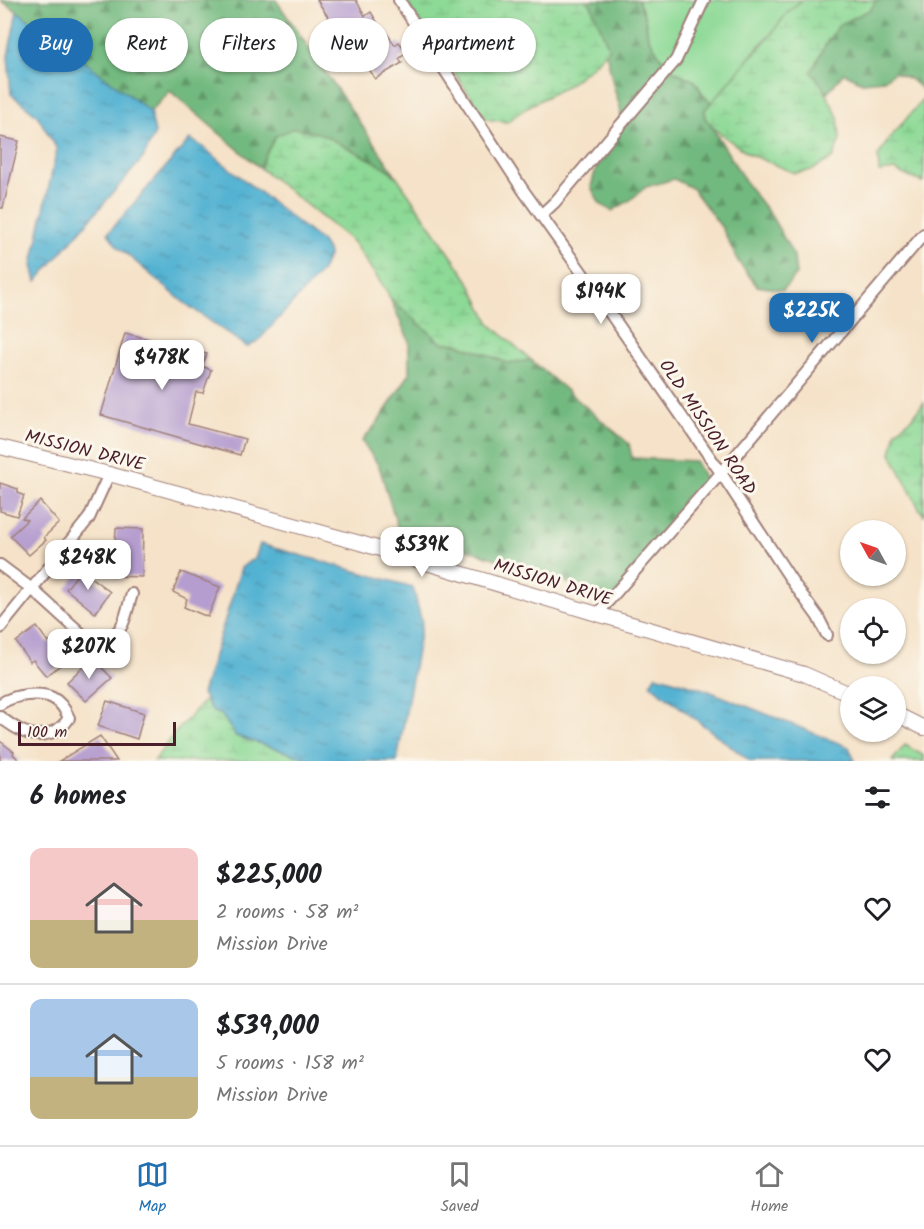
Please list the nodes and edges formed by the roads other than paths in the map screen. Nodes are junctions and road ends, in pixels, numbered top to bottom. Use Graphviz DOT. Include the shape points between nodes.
graph roads {
  1 [pos="399,0"];
  2 [pos="704,0"];
  3 [pos="541,215"];
  4 [pos="924,234"];
  5 [pos="0,447"];
  6 [pos="108,474"];
  7 [pos="721,474"];
  8 [pos="1,564"];
  9 [pos="32,589"];
  10 [pos="132,594"];
  11 [pos="597,614"];
  12 [pos="0,628"];
  13 [pos="827,635"];
  14 [pos="840,690"];
  15 [pos="0,704"];
  16 [pos="0,717"];
  17 [pos="906,719"];
  18 [pos="924,728"];
  1 -- 3 [label="street, OLD MISSION ROAD"];
  2 -- 3 [label="street" via="676,60"];
  3 -- 7 [label="street, OLD MISSION ROAD"];
  4 -- 7 [label="street"];
  5 -- 6 [label="street, MISSION DRIVE"];
  6 -- 9 [label="street" via="89,518"];
  6 -- 11 [label="street, MISSION DRIVE" via="360,543"];
  7 -- 11 [label="street"];
  7 -- 13 [label="street, OLD MISSION ROAD"];
  8 -- 9 [label="street"];
  9 -- 10 [label="street" via="78,632 94,638 114,636 121,630"];
  9 -- 12 [label="street"];
  11 -- 14 [label="street, MISSION DRIVE" via="804,674"];
  15 -- 16 [label="street" via="11,697 38,694 58,701 69,718 57,730 32,736"];
  17 -- 18 [label="street"];
}
